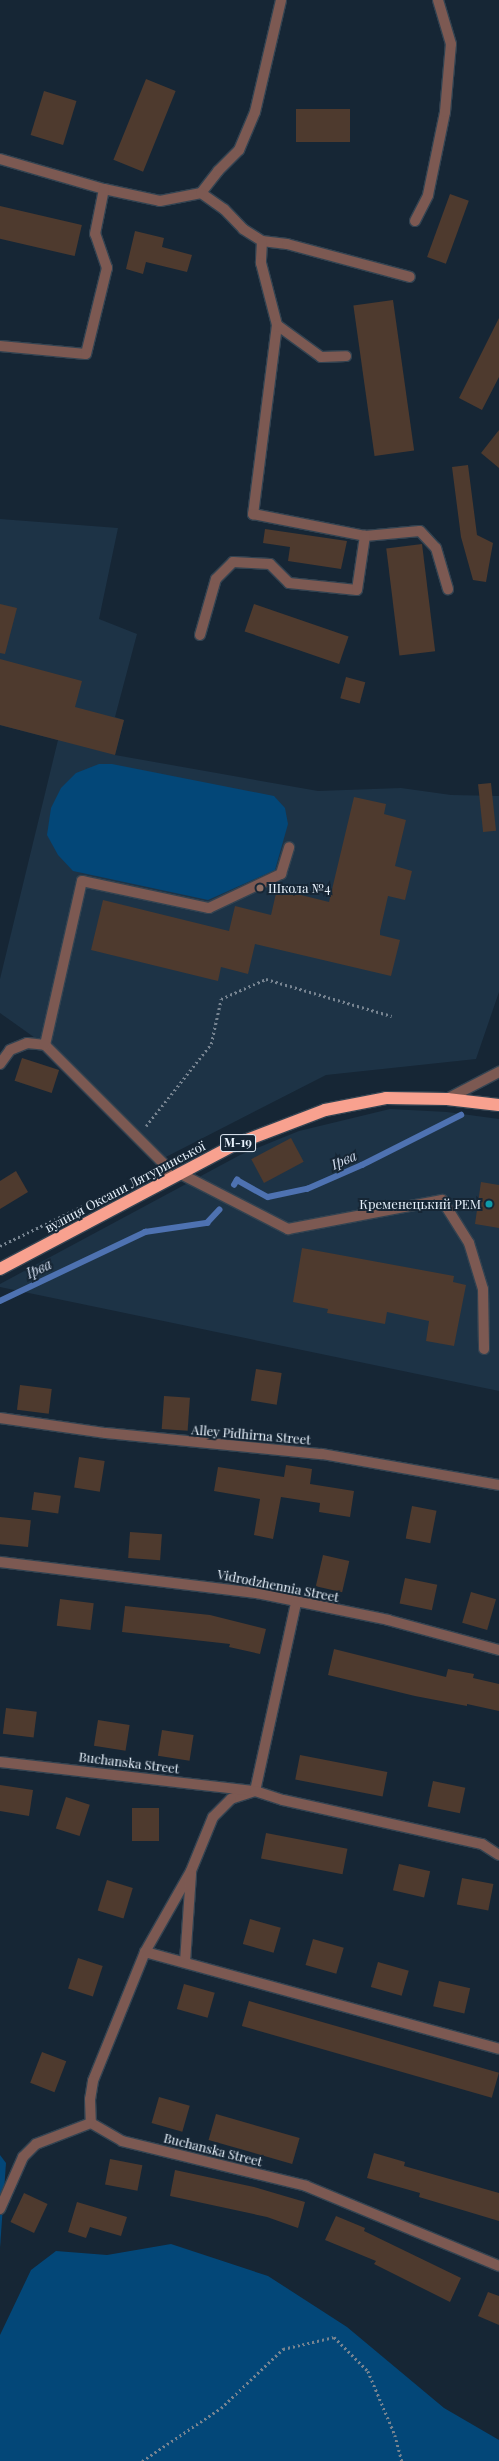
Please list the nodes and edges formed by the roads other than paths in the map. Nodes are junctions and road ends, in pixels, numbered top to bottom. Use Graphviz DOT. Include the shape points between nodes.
graph roads {
  1 [pos="281,0"];
  2 [pos="438,0"];
  3 [pos="0,159"];
  4 [pos="104,189"];
  5 [pos="201,193"];
  6 [pos="415,221"];
  7 [pos="262,241"];
  8 [pos="410,277"];
  9 [pos="277,325"];
  10 [pos="0,346"];
  11 [pos="346,356"];
  12 [pos="365,536"];
  13 [pos="448,589"];
  14 [pos="200,635"];
  15 [pos="289,847"];
  16 [pos="45,1045"];
  17 [pos="0,1064"];
  18 [pos="499,1072"];
  19 [pos="447,1099"];
  20 [pos="499,1106"];
  21 [pos="174,1176"];
  22 [pos="0,1269"];
  23 [pos="484,1349"];
  24 [pos="0,1418"];
  25 [pos="499,1485"];
  26 [pos="0,1562"];
  27 [pos="296,1603"];
  28 [pos="499,1650"];
  29 [pos="0,1762"];
  30 [pos="255,1791"];
  31 [pos="499,1855"];
  32 [pos="191,1871"];
  33 [pos="145,1952"];
  34 [pos="185,1962"];
  35 [pos="499,2049"];
  36 [pos="91,2123"];
  37 [pos="0,2209"];
  38 [pos="499,2266"];
  1 -- 5 [label="street" via="255,112 239,150"];
  2 -- 6 [label="street" via="451,44 445,112 428,195"];
  3 -- 4 [label="street"];
  4 -- 5 [label="street" via="160,201"];
  4 -- 10 [label="street" via="95,234 107,268 86,354"];
  5 -- 7 [label="street" via="224,209 243,229"];
  7 -- 8 [label="street" via="287,244"];
  7 -- 9 [label="street" via="261,263"];
  9 -- 11 [label="street" via="321,357"];
  9 -- 12 [label="street" via="253,514"];
  12 -- 13 [label="street" via="420,531 436,548"];
  12 -- 14 [label="street" via="357,590 289,583 270,564 233,562 216,578"];
  15 -- 16 [label="street" via="281,874 209,908 82,881"];
  16 -- 17 [label="street" via="27,1043 10,1050"];
  16 -- 21 [label="street" via="166,1165"];
  18 -- 19 [label="street"];
  19 -- 20 [label="highway, вулиця Оксани Лятуринської / М-19"];
  19 -- 21 [label="highway, вулиця Оксани Лятуринської / М-19" via="386,1098 325,1110 236,1144"];
  21 -- 22 [label="highway, вулиця Оксани Лятуринської / М-19"];
  21 -- 23 [label="street" via="288,1229 442,1200 469,1243 483,1289"];
  24 -- 25 [label="street, Alley Pidhirna Street" via="114,1434 322,1454"];
  26 -- 27 [label="street, Vidrodzhennia Street" via="168,1580 257,1593"];
  27 -- 28 [label="street, Vidrodzhennia Street" via="388,1620"];
  27 -- 30 [label="street"];
  29 -- 30 [label="street, Buchanska Street"];
  30 -- 31 [label="street, Buchanska Street" via="283,1800 482,1844"];
  30 -- 32 [label="street" via="231,1799 213,1817"];
  32 -- 33 [label="street"];
  32 -- 34 [label="street"];
  33 -- 34 [label="street"];
  33 -- 36 [label="street" via="93,2081 90,2099"];
  34 -- 35 [label="street"];
  36 -- 37 [label="street" via="36,2144 23,2156"];
  36 -- 38 [label="street, Buchanska Street" via="122,2141 306,2186"];
}
